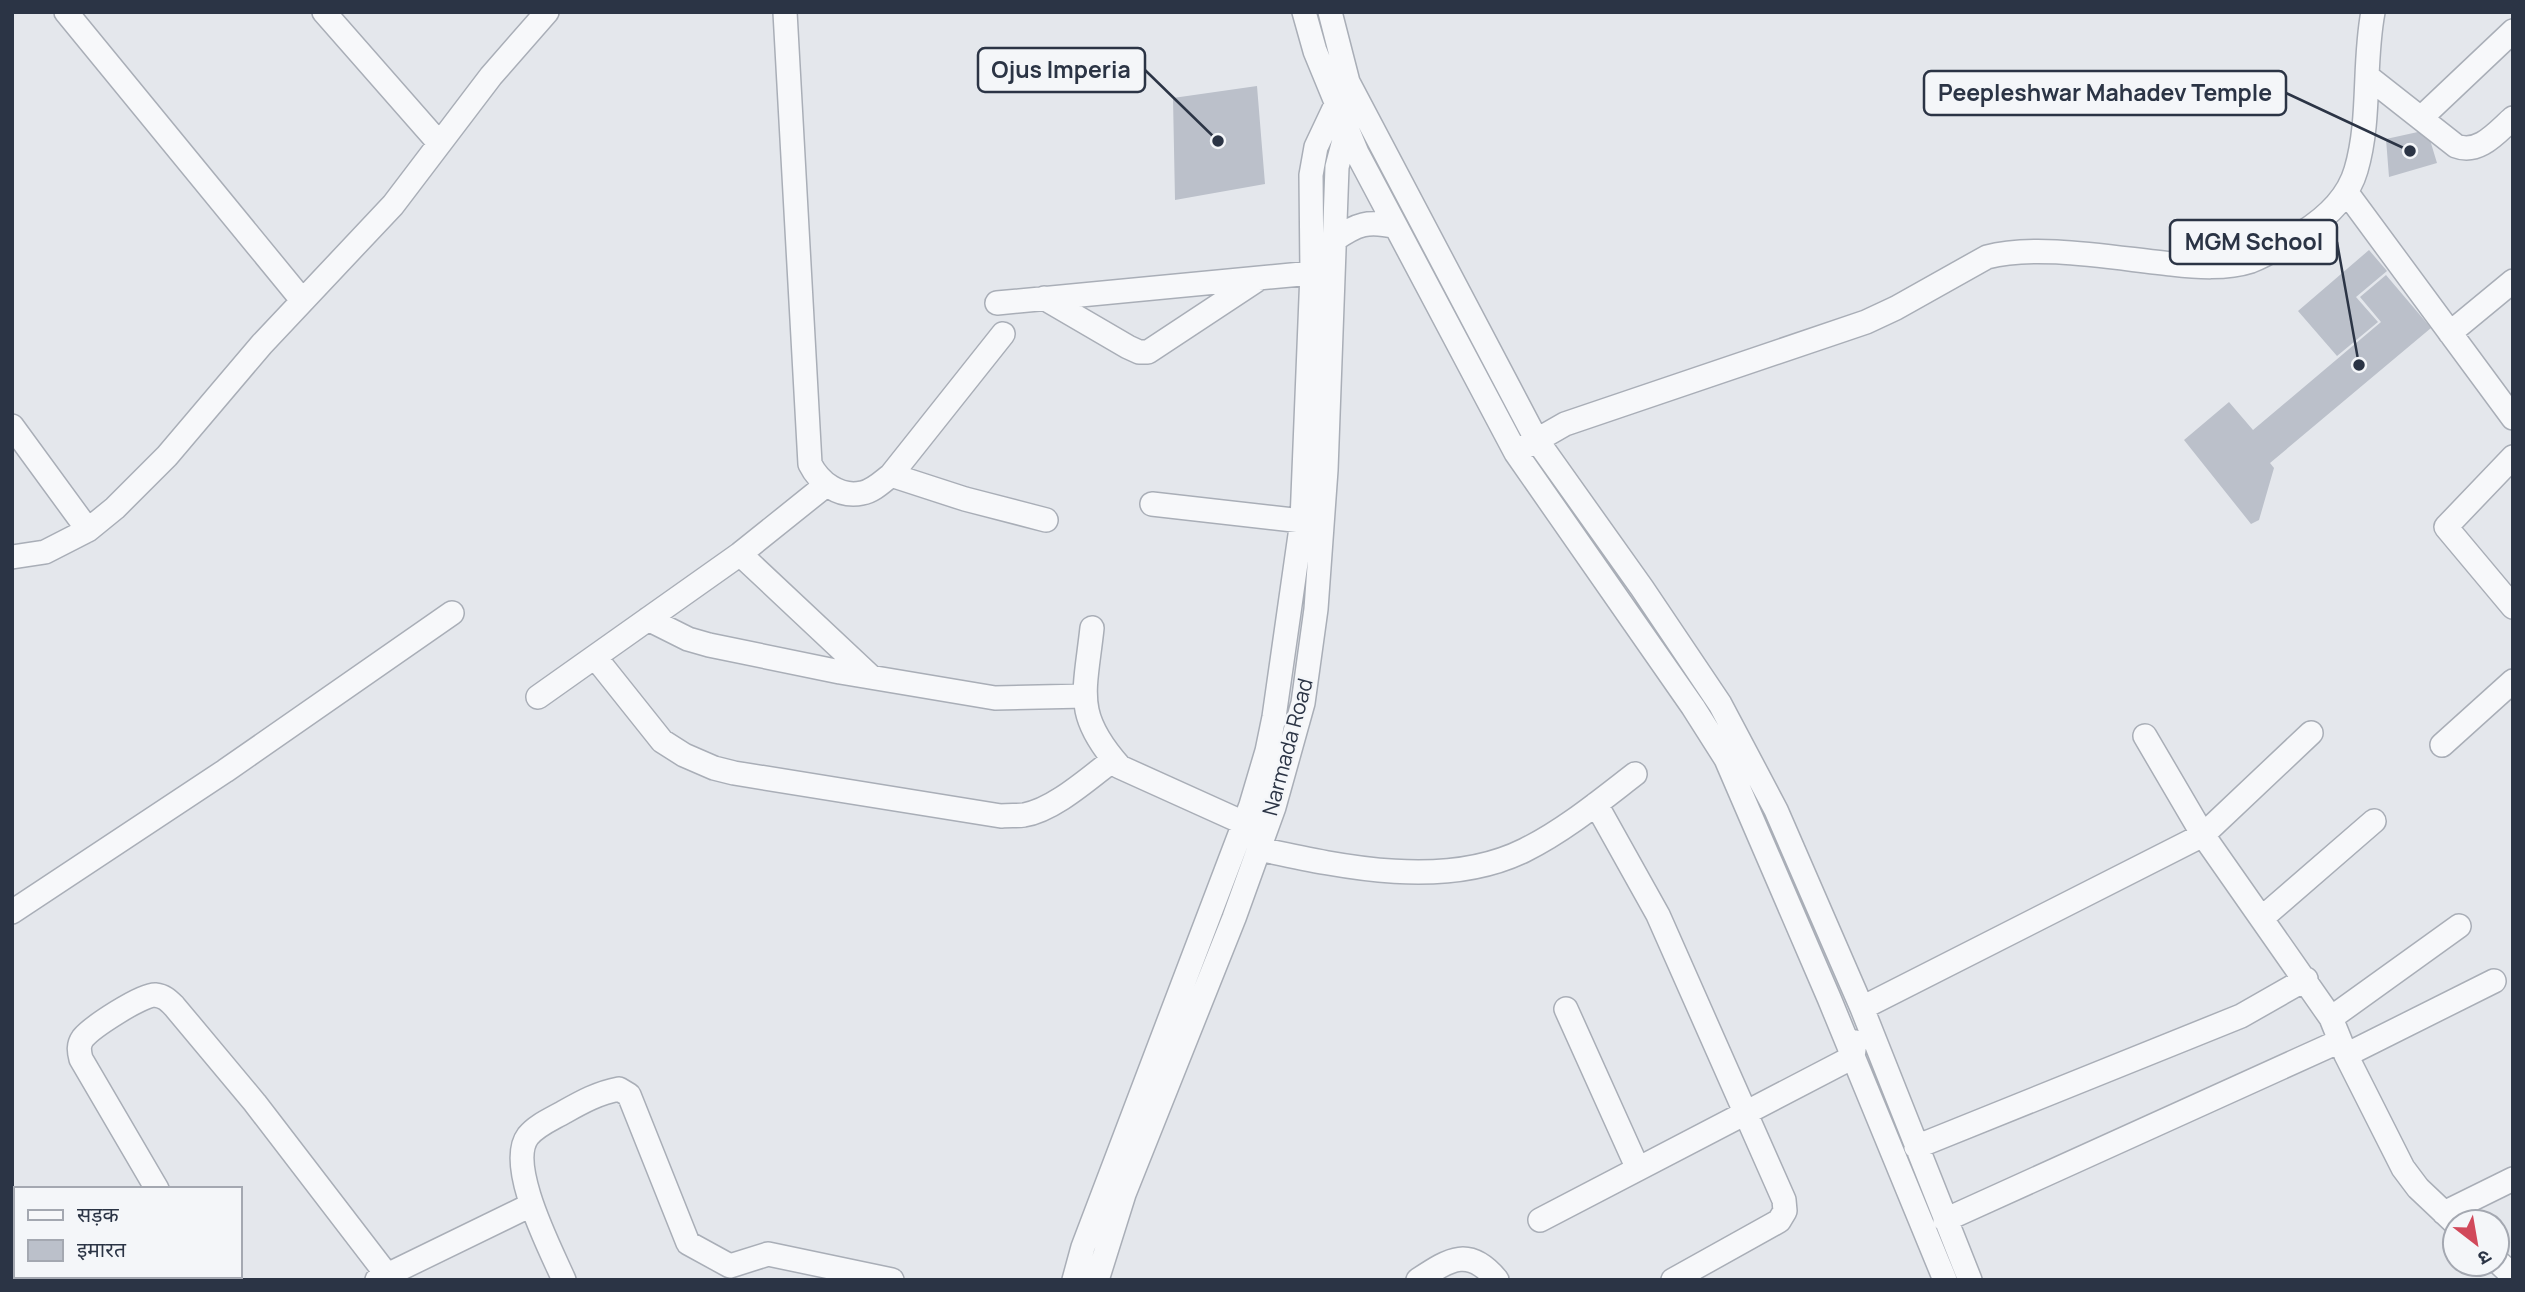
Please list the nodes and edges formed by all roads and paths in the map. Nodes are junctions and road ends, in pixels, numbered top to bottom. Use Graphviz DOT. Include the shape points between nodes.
graph roads {
  1 [pos="66,12"];
  2 [pos="547,12"];
  3 [pos="785,12"];
  4 [pos="1304,12"];
  5 [pos="1330,12"];
  6 [pos="2373,12"];
  7 [pos="327,13"];
  8 [pos="2513,31"];
  9 [pos="2367,76"];
  10 [pos="1348,82"];
  11 [pos="1336,102"];
  12 [pos="1361,105"];
  13 [pos="2421,118"];
  14 [pos="2513,118"];
  15 [pos="1347,127"];
  16 [pos="439,143"];
  17 [pos="2347,193"];
  18 [pos="1396,227"];
  19 [pos="1334,240"];
  20 [pos="1312,273"];
  21 [pos="1260,278"];
  22 [pos="2513,281"];
  23 [pos="1044,298"];
  24 [pos="302,300"];
  25 [pos="997,303"];
  26 [pos="2450,333"];
  27 [pos="1003,334"];
  28 [pos="2513,418"];
  29 [pos="12,426"];
  30 [pos="1536,439"];
  31 [pos="1516,453"];
  32 [pos="2513,457"];
  33 [pos="891,475"];
  34 [pos="826,485"];
  35 [pos="1152,504"];
  36 [pos="1046,520"];
  37 [pos="1302,521"];
  38 [pos="88,530"];
  39 [pos="740,554"];
  40 [pos="12,557"];
  41 [pos="2513,607"];
  42 [pos="452,613"];
  43 [pos="648,620"];
  44 [pos="1092,628"];
  45 [pos="595,657"];
  46 [pos="871,677"];
  47 [pos="2513,681"];
  48 [pos="1085,696"];
  49 [pos="538,697"];
  50 [pos="2311,733"];
  51 [pos="2145,736"];
  52 [pos="2442,745"];
  53 [pos="1113,760"];
  54 [pos="1635,774"];
  55 [pos="1596,804"];
  56 [pos="2374,821"];
  57 [pos="1244,823"];
  58 [pos="2203,835"];
  59 [pos="1259,849"];
  60 [pos="12,912"];
  61 [pos="2262,918"];
  62 [pos="2459,926"];
  63 [pos="2306,979"];
  64 [pos="2494,981"];
  65 [pos="1862,1008"];
  66 [pos="1566,1009"];
  67 [pos="2331,1018"];
  68 [pos="2343,1048"];
  69 [pos="1853,1057"];
  70 [pos="1744,1114"];
  71 [pos="1916,1147"];
  72 [pos="1638,1169"];
  73 [pos="2513,1179"];
  74 [pos="156,1187"];
  75 [pos="530,1205"];
  76 [pos="2466,1208"];
  77 [pos="2441,1210"];
  78 [pos="1541,1220"];
  79 [pos="1945,1220"];
  80 [pos="382,1277"];
  81 [pos="564,1280"];
  82 [pos="892,1280"];
  83 [pos="1073,1280"];
  84 [pos="1097,1280"];
  85 [pos="1418,1280"];
  86 [pos="1497,1280"];
  87 [pos="1674,1280"];
  88 [pos="1945,1280"];
  89 [pos="1970,1280"];
  1 -- 24 [label="street"];
  2 -- 16 [label="street"];
  3 -- 34 [label="street" via="810,464"];
  4 -- 11 [label="street"];
  5 -- 10 [label="street"];
  6 -- 9 [label="street"];
  7 -- 16 [label="street"];
  8 -- 13 [label="street"];
  9 -- 13 [label="street"];
  9 -- 17 [label="street" via="2364,128"];
  10 -- 11 [label="street"];
  10 -- 12 [label="street"];
  11 -- 15 [label="street"];
  11 -- 20 [label="street" via="1316,147 1311,175"];
  12 -- 15 [label="street, Narmada Road"];
  12 -- 30 [label="street"];
  13 -- 14 [label="street" via="2465,149 2484,143"];
  15 -- 18 [label="street"];
  15 -- 19 [label="street, Narmada Road" via="1337,167"];
  16 -- 24 [label="street" via="393,205"];
  17 -- 26 [label="street"];
  17 -- 30 [label="street" via="2319,222 2250,261 2205,267 2038,251 1987,257 1866,322 1566,424"];
  18 -- 19 [label="street" via="1362,224"];
  18 -- 31 [label="street"];
  19 -- 59 [label="street, Narmada Road" via="1317,609 1303,704"];
  20 -- 21 [label="street"];
  20 -- 37 [label="street"];
  21 -- 23 [label="street"];
  21 -- 23 [label="street" via="1148,352 1128,347"];
  22 -- 26 [label="street"];
  23 -- 25 [label="street"];
  24 -- 38 [label="street" via="167,456"];
  26 -- 28 [label="street"];
  27 -- 33 [label="street"];
  29 -- 38 [label="street"];
  30 -- 31 [label="street"];
  30 -- 65 [label="street" via="1720,704 1776,810"];
  31 -- 69 [label="street" via="1726,759"];
  32 -- 41 [label="street" via="2445,527"];
  33 -- 34 [label="street" via="860,494"];
  33 -- 36 [label="street"];
  34 -- 39 [label="street"];
  35 -- 37 [label="street"];
  37 -- 57 [label="street" via="1274,717"];
  38 -- 40 [label="street" via="45,552"];
  39 -- 43 [label="street"];
  39 -- 46 [label="street"];
  42 -- 60 [label="street"];
  43 -- 45 [label="street"];
  43 -- 46 [label="street" via="709,645"];
  44 -- 48 [label="street"];
  45 -- 49 [label="street"];
  45 -- 53 [label="street" via="662,741 684,755 734,773 1001,816 1025,815 1045,807"];
  46 -- 48 [label="street" via="995,698"];
  47 -- 52 [label="street"];
  48 -- 53 [label="street" via="1093,733"];
  50 -- 58 [label="street"];
  51 -- 58 [label="street"];
  53 -- 57 [label="street"];
  54 -- 55 [label="street"];
  55 -- 59 [label="street" via="1525,850 1498,862 1458,870 1344,868"];
  55 -- 70 [label="street" via="1658,915"];
  56 -- 61 [label="street"];
  57 -- 83 [label="street"];
  58 -- 61 [label="street"];
  58 -- 65 [label="street"];
  59 -- 84 [label="street, Narmada Road" via="1124,1194"];
  61 -- 63 [label="street"];
  62 -- 67 [label="street"];
  63 -- 67 [label="street"];
  63 -- 71 [label="street" via="2241,1016"];
  64 -- 68 [label="street"];
  65 -- 69 [label="street"];
  65 -- 71 [label="street"];
  66 -- 72 [label="street"];
  67 -- 68 [label="street"];
  68 -- 77 [label="street" via="2403,1168"];
  68 -- 79 [label="street"];
  69 -- 70 [label="street"];
  69 -- 88 [label="street"];
  70 -- 72 [label="street"];
  70 -- 87 [label="street" via="1785,1211 1779,1221"];
  71 -- 79 [label="street"];
  72 -- 78 [label="street"];
  73 -- 76 [label="street"];
  74 -- 80 [label="street" via="78,1050 85,1036 134,1001 157,995 174,1006 255,1103"];
  75 -- 80 [label="street"];
  75 -- 81 [label="street"];
  75 -- 82 [label="street" via="522,1159 527,1137 602,1092 619,1089 629,1095 688,1243 730,1266 768,1254"];
  79 -- 89 [label="street"];
  85 -- 86 [label="street" via="1455,1260 1472,1258"];
}
